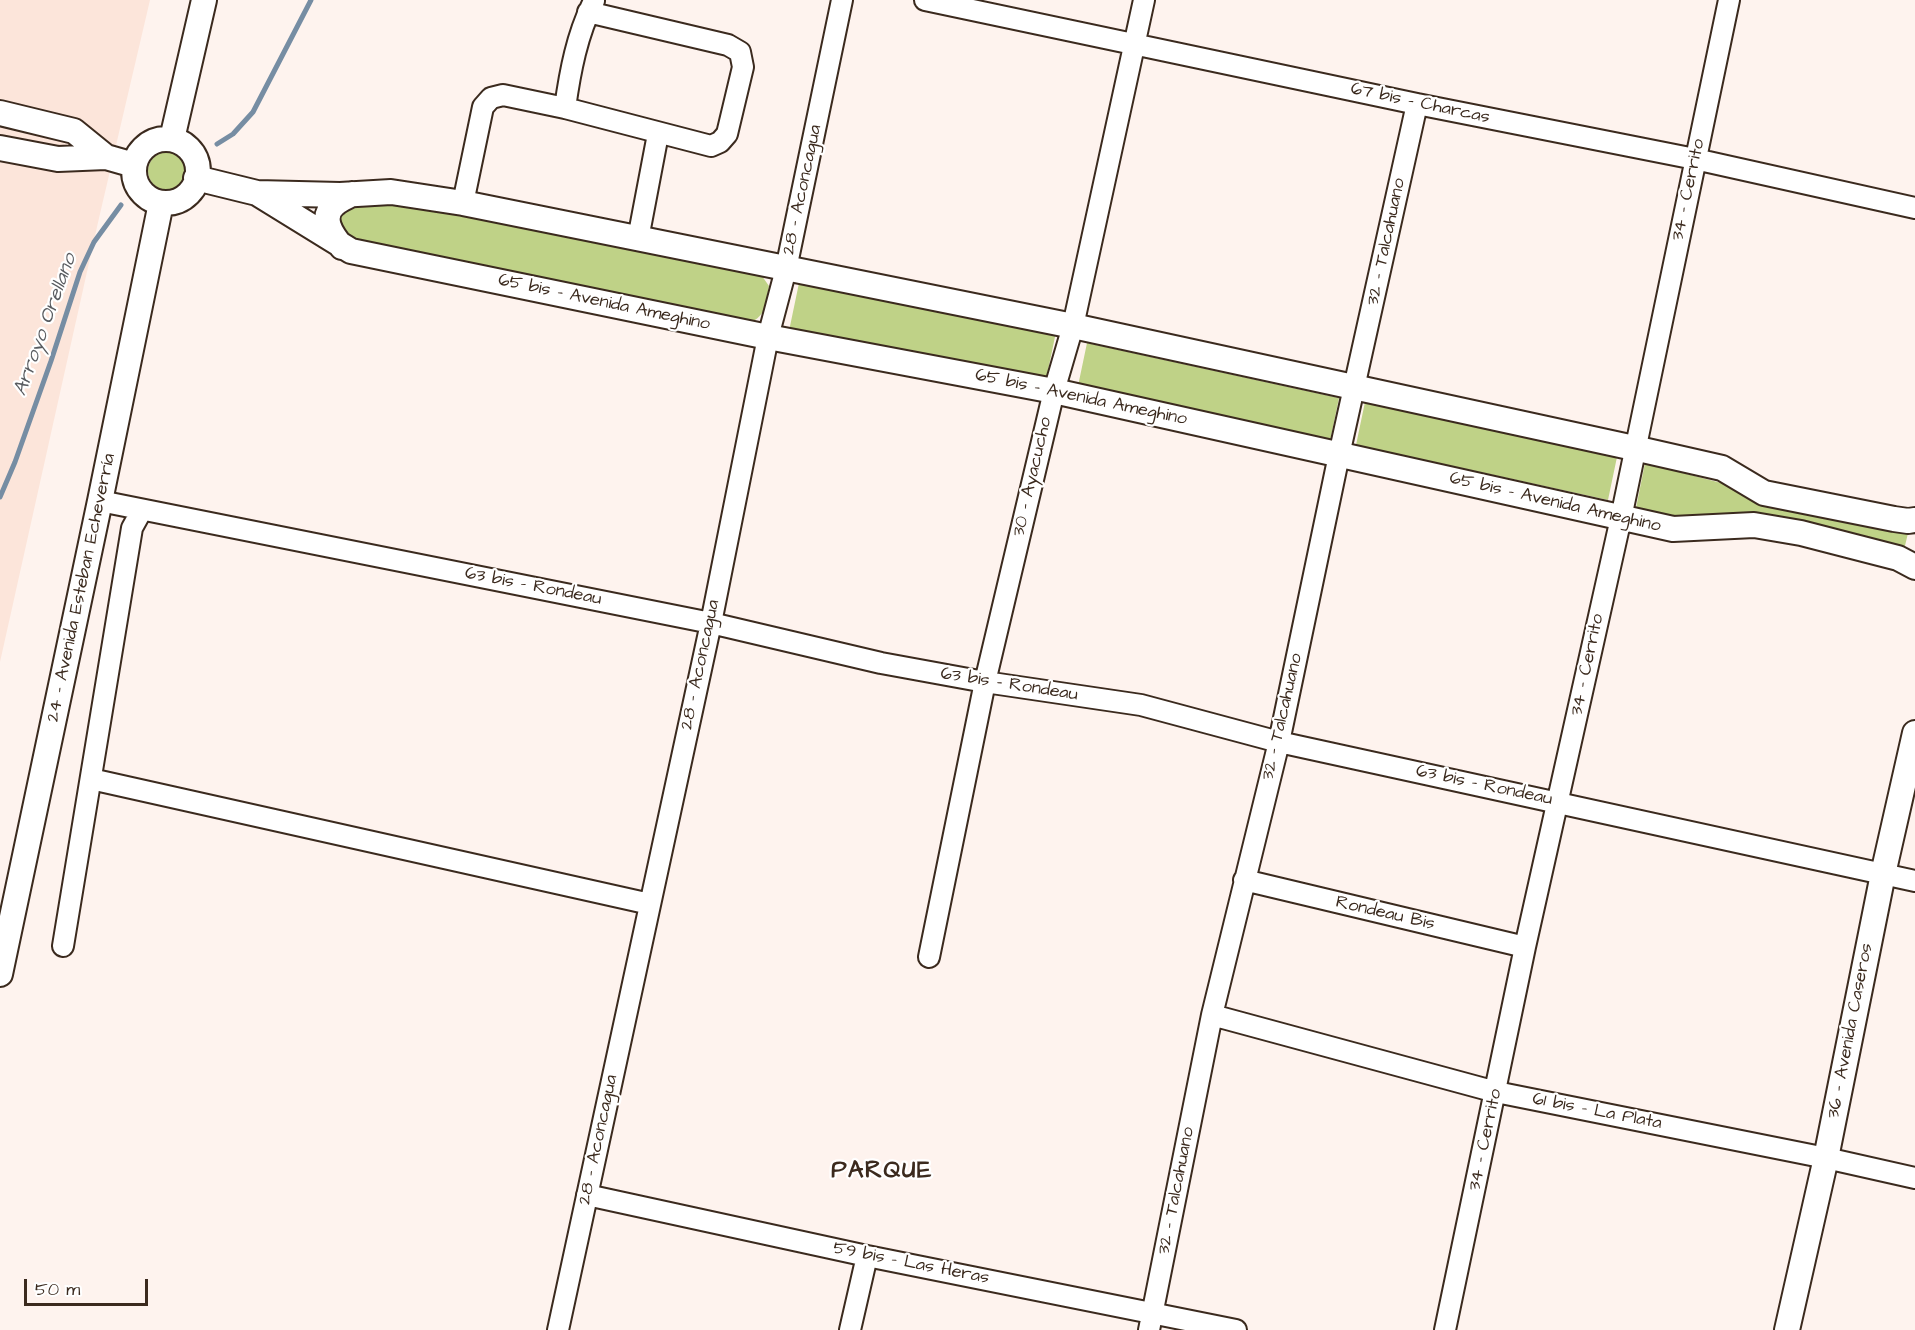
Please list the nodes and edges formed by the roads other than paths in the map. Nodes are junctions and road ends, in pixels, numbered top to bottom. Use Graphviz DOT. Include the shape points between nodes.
graph roads {
  1 [pos="204,0"];
  2 [pos="842,0"];
  3 [pos="925,0"];
  4 [pos="1144,0"];
  5 [pos="1730,0"];
  6 [pos="591,6"];
  7 [pos="1135,44"];
  8 [pos="1417,104"];
  9 [pos="565,108"];
  10 [pos="0,113"];
  11 [pos="658,134"];
  12 [pos="172,139"];
  13 [pos="0,148"];
  14 [pos="106,157"];
  15 [pos="1695,159"];
  16 [pos="134,165"];
  17 [pos="196,178"];
  18 [pos="257,193"];
  19 [pos="352,194"];
  20 [pos="160,202"];
  21 [pos="464,203"];
  22 [pos="1915,208"];
  23 [pos="638,239"];
  24 [pos="342,247"];
  25 [pos="786,269"];
  26 [pos="1073,326"];
  27 [pos="768,337"];
  28 [pos="1355,387"];
  29 [pos="1054,391"];
  30 [pos="1634,448"];
  31 [pos="1339,455"];
  32 [pos="100,501"];
  33 [pos="142,510"];
  34 [pos="1621,518"];
  35 [pos="1915,520"];
  36 [pos="1915,567"];
  37 [pos="711,622"];
  38 [pos="985,682"];
  39 [pos="1915,733"];
  40 [pos="1279,742"];
  41 [pos="91,779"];
  42 [pos="1558,802"];
  43 [pos="1883,874"];
  44 [pos="1244,880"];
  45 [pos="1915,881"];
  46 [pos="650,904"];
  47 [pos="63,946"];
  48 [pos="1525,947"];
  49 [pos="929,957"];
  50 [pos="0,974"];
  51 [pos="1212,1015"];
  52 [pos="1496,1092"];
  53 [pos="1826,1158"];
  54 [pos="1915,1178"];
  55 [pos="587,1195"];
  56 [pos="867,1256"];
  57 [pos="1151,1321"];
  58 [pos="558,1330"];
  59 [pos="850,1330"];
  60 [pos="1236,1330"];
  61 [pos="1445,1330"];
  62 [pos="1787,1330"];
  1 -- 12 [label="main road"];
  2 -- 25 [label="street, 28 - Aconcagua"];
  3 -- 7 [label="street, 67 bis - Charcas"];
  4 -- 7 [label="street, 30 - Ayacucho"];
  5 -- 15 [label="street, 34 - Cerrito"];
  6 -- 9 [label="street" via="570,70"];
  6 -- 11 [label="street" via="728,45 740,52 743,67 727,134 720,142 711,146"];
  7 -- 8 [label="street, 67 bis - Charcas"];
  7 -- 26 [label="street, 30 - Ayacucho"];
  8 -- 15 [label="street, 67 bis - Charcas"];
  8 -- 28 [label="street, 32 - Talcahuano"];
  9 -- 11 [label="street"];
  9 -- 21 [label="street" via="503,95 491,98 483,107"];
  10 -- 14 [label="main road" via="74,131"];
  11 -- 23 [label="street"];
  12 -- 16 [label="main road" via="152,142 138,155"];
  12 -- 17 [label="main road" via="191,151 198,171"];
  13 -- 14 [label="main road" via="58,159"];
  14 -- 16 [label="main road"];
  15 -- 22 [label="street, 67 bis - Charcas"];
  15 -- 30 [label="street, 34 - Cerrito"];
  16 -- 20 [label="main road" via="137,185 151,200"];
  17 -- 18 [label="main road, 65 bis - Avenida Ameghino"];
  17 -- 20 [label="main road" via="182,199"];
  18 -- 19 [label="main road, 65 bis - Avenida Ameghino"];
  18 -- 24 [label="main road, 65 bis - Avenida Ameghino"];
  19 -- 21 [label="main road, 65 bis - Avenida Ameghino" via="391,192"];
  19 -- 24 [label="main road" via="334,204 329,212 327,224"];
  20 -- 32 [label="main road, 24 - Avenida Esteban Echeverría"];
  21 -- 23 [label="main road, 65 bis - Avenida Ameghino"];
  23 -- 25 [label="main road, 65 bis - Avenida Ameghino"];
  24 -- 27 [label="main road, 65 bis - Avenida Ameghino"];
  25 -- 26 [label="main road, 65 bis - Avenida Ameghino"];
  25 -- 27 [label="street, 28 - Aconcagua"];
  26 -- 28 [label="main road, 65 bis - Avenida Ameghino"];
  26 -- 29 [label="street, 30 - Ayacucho"];
  27 -- 29 [label="main road, 65 bis - Avenida Ameghino"];
  27 -- 37 [label="street, 28 - Aconcagua"];
  28 -- 30 [label="main road, 65 bis - Avenida Ameghino"];
  28 -- 31 [label="street, 32 - Talcahuano"];
  29 -- 31 [label="main road, 65 bis - Avenida Ameghino"];
  29 -- 38 [label="street, 30 - Ayacucho"];
  30 -- 34 [label="street, 34 - Cerrito"];
  30 -- 35 [label="main road, 65 bis - Avenida Ameghino" via="1722,468 1764,493"];
  31 -- 34 [label="main road, 65 bis - Avenida Ameghino"];
  31 -- 40 [label="street, 32 - Talcahuano"];
  32 -- 33 [label="street, 63 bis - Rondeau"];
  32 -- 50 [label="main road, 24 - Avenida Esteban Echeverría"];
  33 -- 37 [label="street, 63 bis - Rondeau"];
  33 -- 41 [label="street" via="132,528"];
  34 -- 36 [label="main road, 65 bis - Avenida Ameghino" via="1673,529 1754,525 1852,546 1898,558"];
  34 -- 42 [label="street, 34 - Cerrito"];
  37 -- 38 [label="street, 63 bis - Rondeau" via="881,663"];
  37 -- 46 [label="street, 28 - Aconcagua"];
  38 -- 40 [label="street, 63 bis - Rondeau" via="1141,705"];
  38 -- 49 [label="street, 30 - Ayacucho"];
  39 -- 43 [label="main road, 36 - Avenida Caseros"];
  40 -- 42 [label="street, 63 bis - Rondeau"];
  40 -- 44 [label="street, 32 - Talcahuano"];
  41 -- 46 [label="street"];
  41 -- 47 [label="street"];
  42 -- 43 [label="street, 63 bis - Rondeau"];
  42 -- 48 [label="street, 34 - Cerrito"];
  43 -- 45 [label="street, 63 bis - Rondeau"];
  43 -- 53 [label="main road, 36 - Avenida Caseros"];
  44 -- 48 [label="street, Rondeau Bis"];
  44 -- 51 [label="street, 32 - Talcahuano"];
  46 -- 55 [label="street, 28 - Aconcagua"];
  48 -- 52 [label="street, 34 - Cerrito"];
  51 -- 52 [label="street, 61 bis - La Plata"];
  51 -- 57 [label="street, 32 - Talcahuano"];
  52 -- 53 [label="street, 61 bis - La Plata"];
  52 -- 61 [label="street, 34 - Cerrito"];
  53 -- 54 [label="street, 61 bis - La Plata"];
  53 -- 62 [label="main road, 36 - Avenida Caseros"];
  55 -- 56 [label="street, 59 bis - Las Heras"];
  55 -- 58 [label="street, 28 - Aconcagua"];
  56 -- 57 [label="street, 59 bis - Las Heras"];
  56 -- 59 [label="street"];
  57 -- 60 [label="street, 59 bis - Las Heras"];
}
